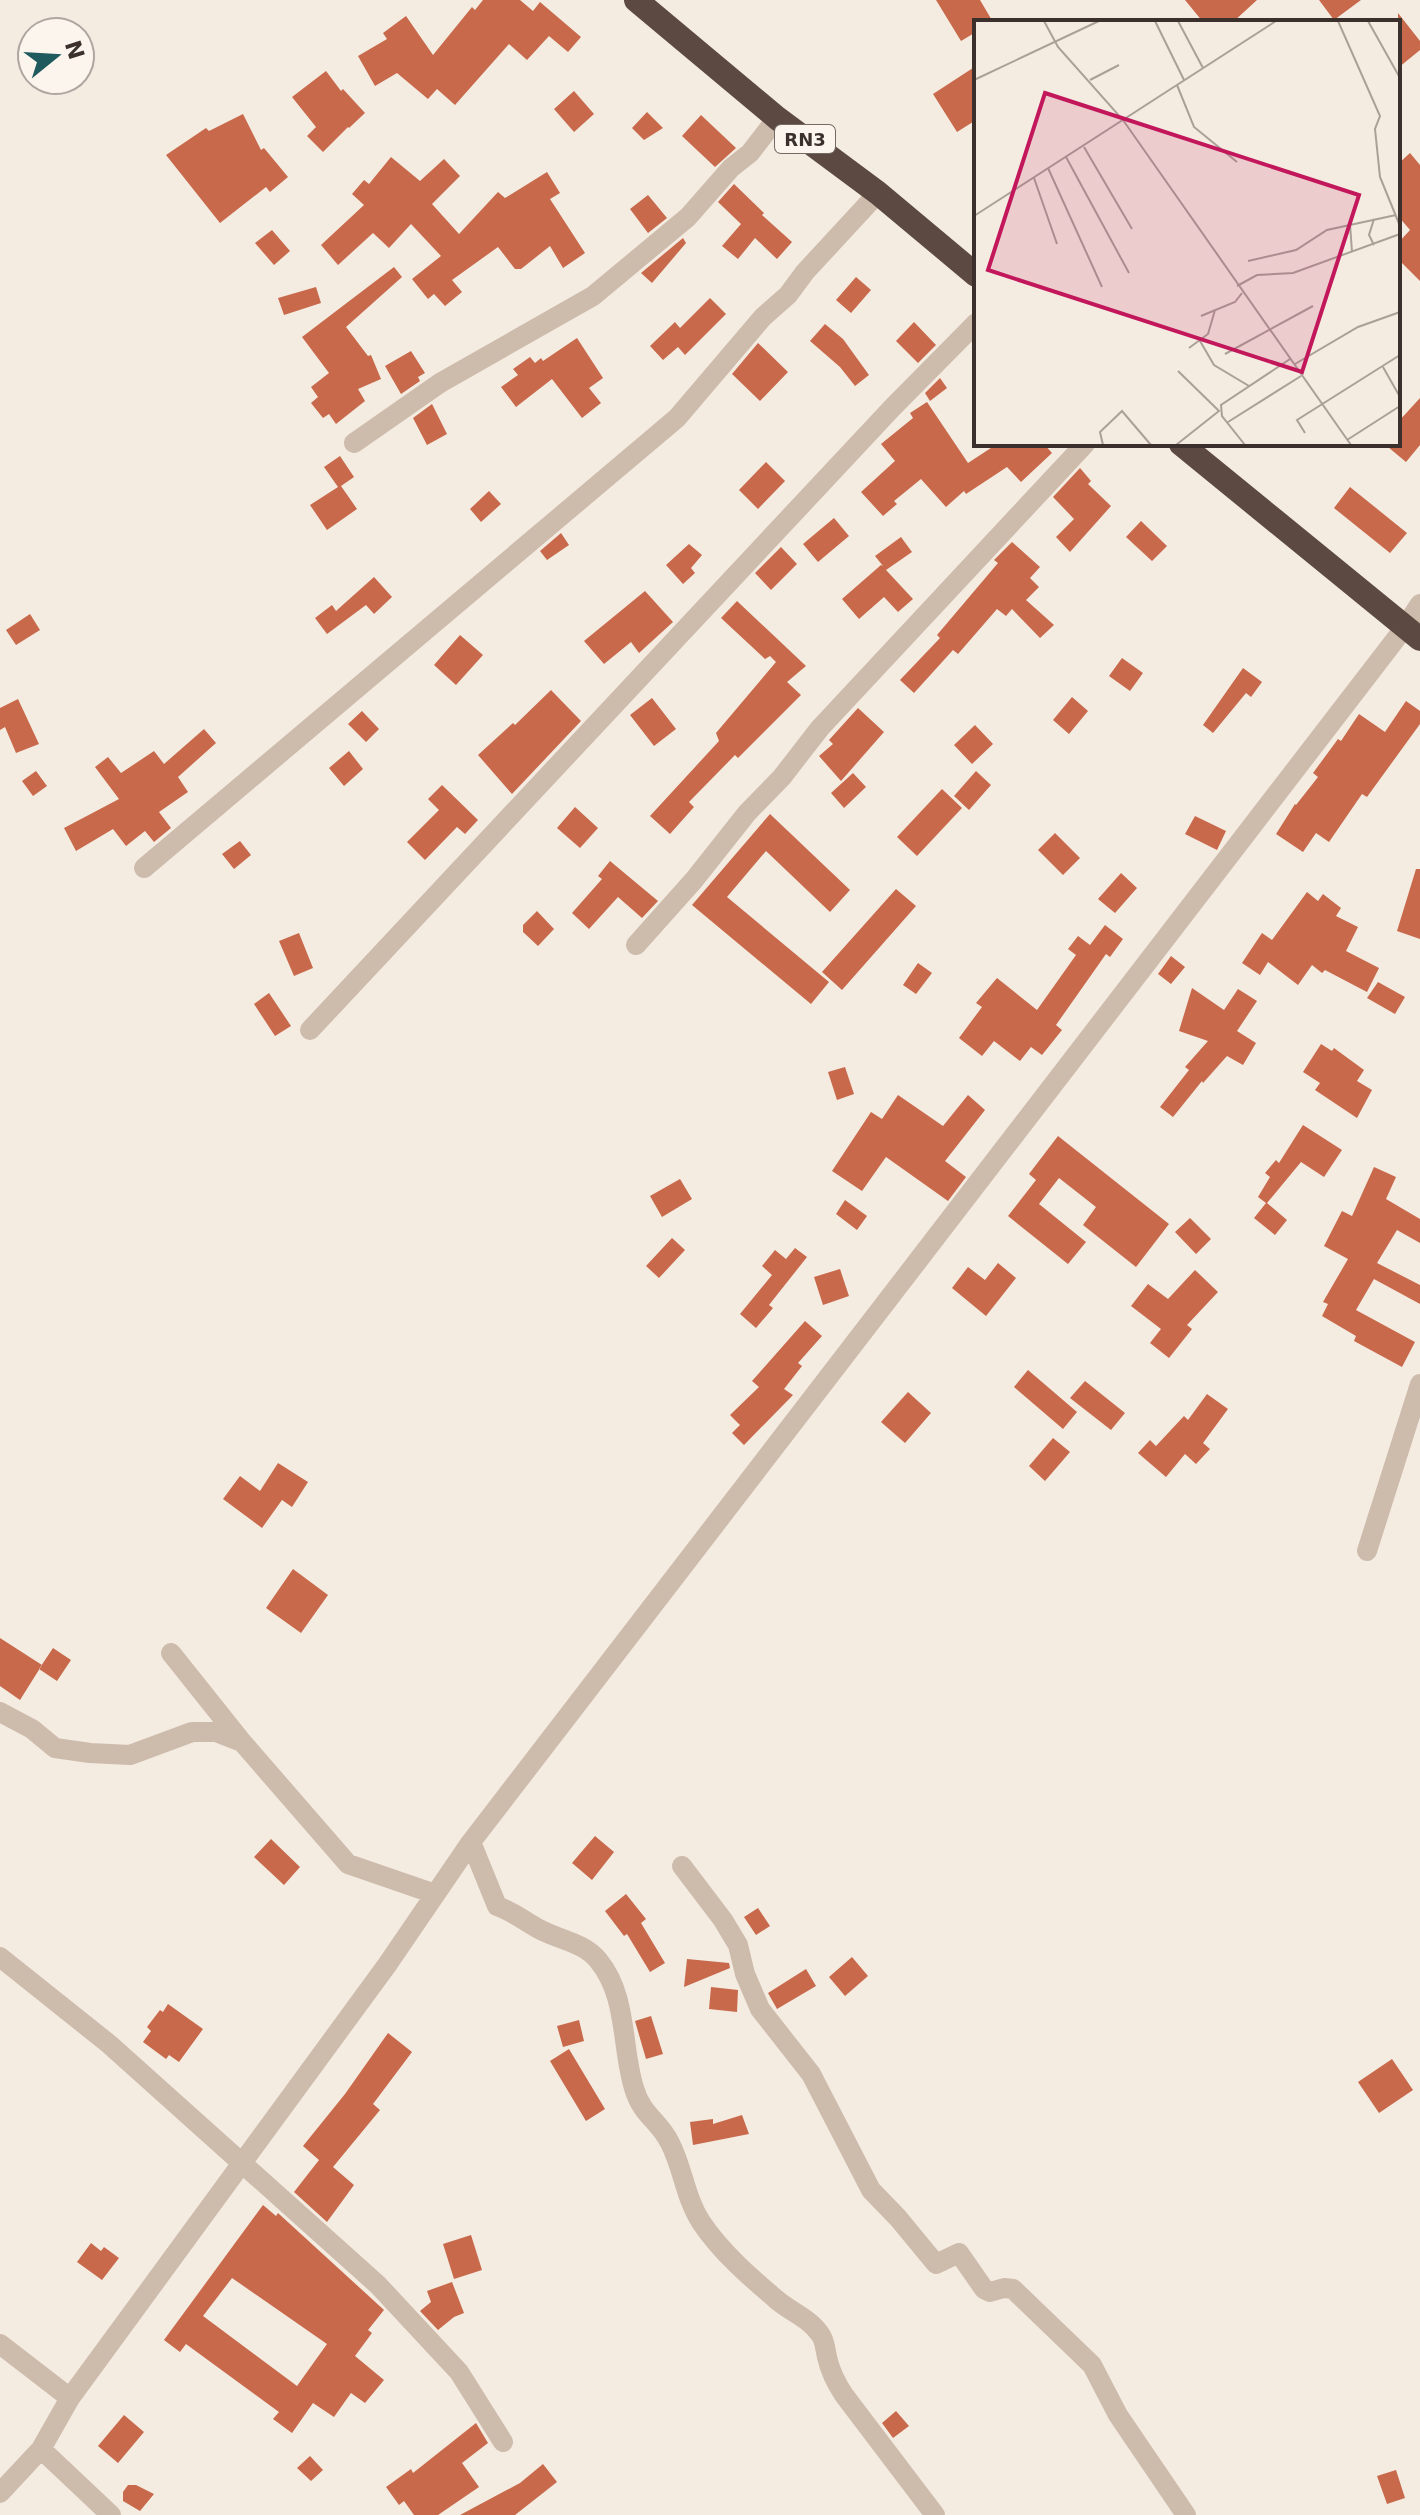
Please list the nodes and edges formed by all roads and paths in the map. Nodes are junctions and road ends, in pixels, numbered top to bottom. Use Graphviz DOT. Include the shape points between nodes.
graph roads {
  1 [pos="636,0"];
  2 [pos="777,118"];
  3 [pos="878,193"];
  4 [pos="974,273"];
  5 [pos="974,325"];
  6 [pos="354,443"];
  7 [pos="1083,446"];
  8 [pos="1183,446"];
  9 [pos="1420,604"];
  10 [pos="1413,633"];
  11 [pos="144,868"];
  12 [pos="636,945"];
  13 [pos="310,1030"];
  14 [pos="1420,1384"];
  15 [pos="1367,1551"];
  16 [pos="171,1653"];
  17 [pos="0,1712"];
  18 [pos="242,1742"];
  19 [pos="471,1842"];
  20 [pos="682,1866"];
  21 [pos="435,1894"];
  22 [pos="0,1957"];
  23 [pos="240,2164"];
  24 [pos="0,2344"];
  25 [pos="70,2398"];
  26 [pos="503,2442"];
  27 [pos="41,2449"];
  28 [pos="0,2493"];
  29 [pos="111,2515"];
  30 [pos="935,2515"];
  31 [pos="1186,2515"];
  1 -- 2 [label="highway, RN3"];
  2 -- 3 [label="highway, RN3"];
  2 -- 6 [label="street" via="688,217 593,296 440,383"];
  3 -- 4 [label="highway, RN3"];
  3 -- 11 [label="street" via="677,418"];
  5 -- 13 [label="street"];
  7 -- 12 [label="street" via="830,717"];
  8 -- 10 [label="highway"];
  9 -- 10 [label="street"];
  10 -- 19 [label="street"];
  14 -- 15 [label="street"];
  16 -- 18 [label="street"];
  17 -- 18 [label="street" via="55,1748 90,1753 130,1755 192,1732 216,1732"];
  18 -- 21 [label="street" via="348,1864"];
  19 -- 21 [label="street"];
  19 -- 30 [label="street" via="497,1906 571,1941 598,1960 620,2008 640,2105 672,2146 701,2222 777,2301 823,2337 833,2378"];
  20 -- 31 [label="street" via="738,1945 760,2009 811,2074 871,2190 936,2264 959,2253 984,2289 1013,2289 1092,2365 1118,2415"];
  21 -- 23 [label="street"];
  22 -- 23 [label="street" via="109,2044"];
  23 -- 25 [label="street"];
  23 -- 26 [label="street" via="378,2285 459,2372"];
  24 -- 25 [label="street"];
  25 -- 27 [label="street"];
  27 -- 28 [label="street"];
  27 -- 29 [label="street"];
}
